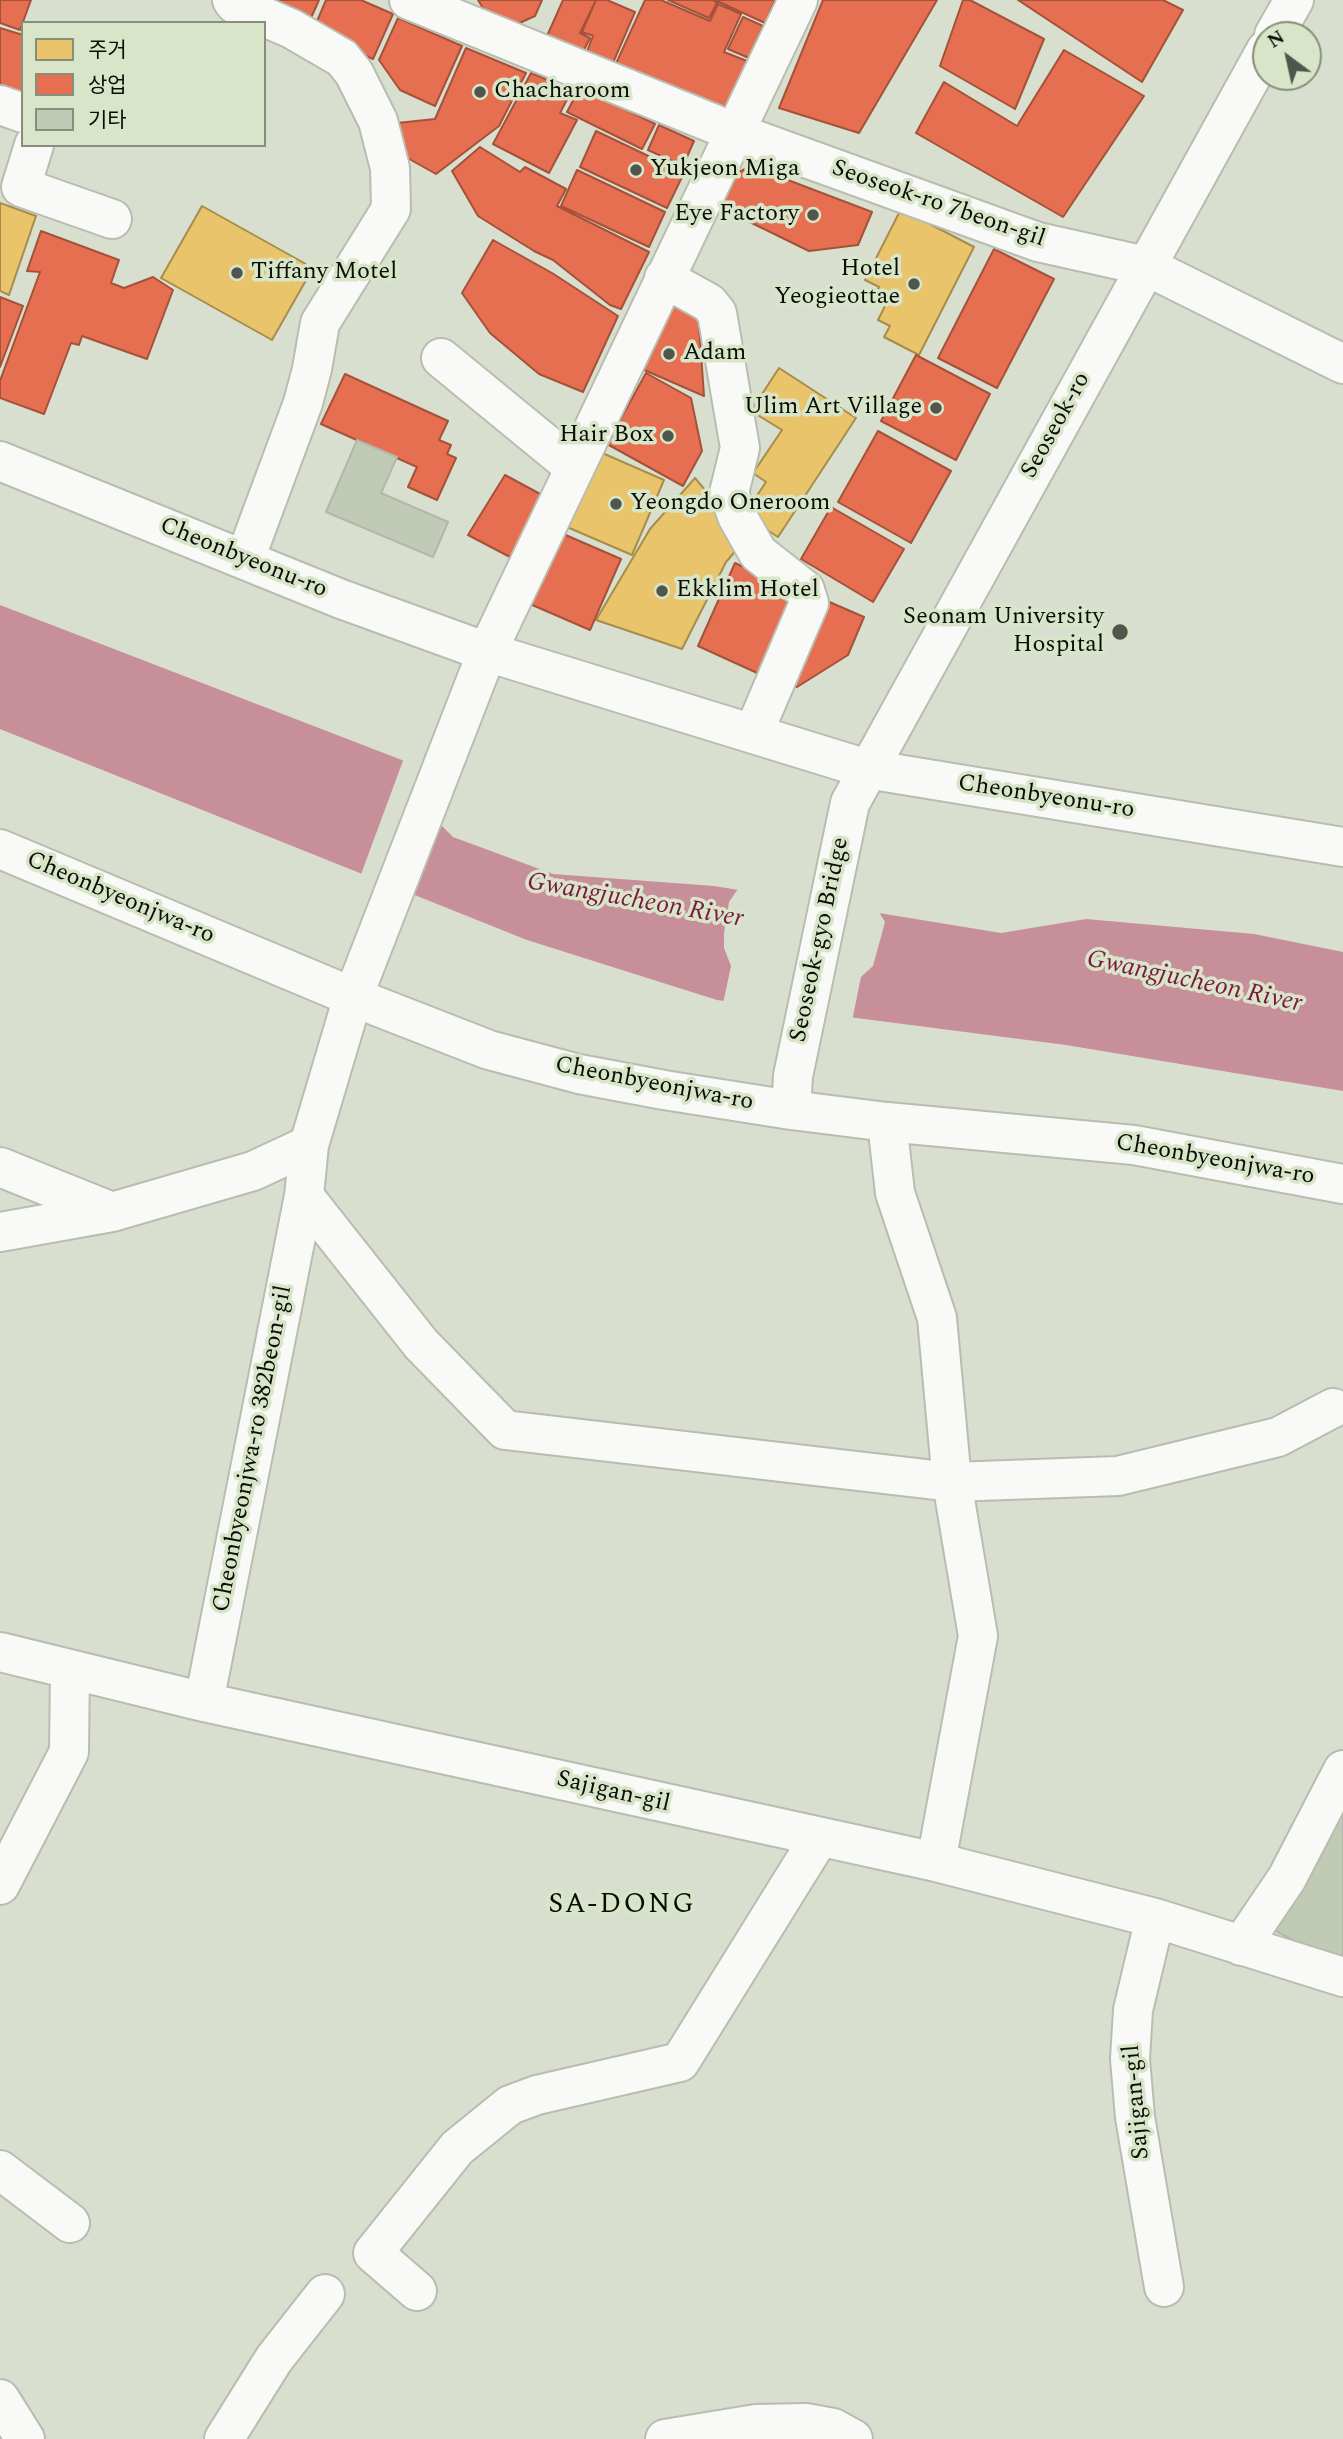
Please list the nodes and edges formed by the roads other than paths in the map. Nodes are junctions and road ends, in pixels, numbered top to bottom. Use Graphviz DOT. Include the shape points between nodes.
graph roads {
  1 [pos="232,0"];
  2 [pos="797,0"];
  3 [pos="1294,0"];
  4 [pos="430,4"];
  5 [pos="1282,21"];
  6 [pos="1252,75"];
  7 [pos="0,104"];
  8 [pos="21,112"];
  9 [pos="734,132"];
  10 [pos="33,147"];
  11 [pos="112,219"];
  12 [pos="1146,266"];
  13 [pos="664,278"];
  14 [pos="442,358"];
  15 [pos="1343,364"];
  16 [pos="0,461"];
  17 [pos="575,468"];
  18 [pos="245,559"];
  19 [pos="487,652"];
  20 [pos="752,734"];
  21 [pos="867,769"];
  22 [pos="850,803"];
  23 [pos="1343,848"];
  24 [pos="0,849"];
  25 [pos="353,997"];
  26 [pos="792,1093"];
  27 [pos="887,1122"];
  28 [pos="309,1145"];
  29 [pos="0,1167"];
  30 [pos="1343,1184"];
  31 [pos="304,1196"];
  32 [pos="112,1212"];
  33 [pos="0,1231"];
  34 [pos="1334,1408"];
  35 [pos="952,1482"];
  36 [pos="0,1652"];
  37 [pos="70,1670"];
  38 [pos="204,1702"];
  39 [pos="1343,1770"];
  40 [pos="819,1838"];
  41 [pos="936,1862"];
  42 [pos="0,1885"];
  43 [pos="1156,1918"];
  44 [pos="1241,1946"];
  45 [pos="1343,1977"];
  46 [pos="0,2170"];
  47 [pos="70,2223"];
  48 [pos="1164,2287"];
  49 [pos="417,2291"];
  50 [pos="325,2294"];
  51 [pos="0,2399"];
  52 [pos="25,2439"];
  53 [pos="224,2439"];
  54 [pos="665,2439"];
  55 [pos="853,2439"];
  1 -- 18 [label="street" via="342,58 355,73 378,121 390,168 391,209 320,323 303,403"];
  2 -- 9 [label="street"];
  3 -- 5 [label="street"];
  4 -- 9 [label="street, Seoseok-ro 7beon-gil"];
  6 -- 12 [label="street, Seoseok-ro"];
  7 -- 8 [label="street"];
  9 -- 12 [label="street, Seoseok-ro 7beon-gil" via="1038,242"];
  9 -- 13 [label="street"];
  10 -- 11 [label="street" via="21,187"];
  12 -- 15 [label="street, Seoseok-ro 7beon-gil"];
  12 -- 21 [label="street, Seoseok-ro"];
  13 -- 17 [label="street"];
  13 -- 20 [label="street" via="709,303 717,313 740,448 729,494 758,552 805,590 809,603"];
  14 -- 17 [label="street"];
  16 -- 18 [label="street, Cheonbyeonu-ro"];
  17 -- 19 [label="street"];
  18 -- 19 [label="street, Cheonbyeonu-ro"];
  19 -- 20 [label="street, Cheonbyeonu-ro"];
  19 -- 25 [label="street, Cheonbyeonjwa-ro 382beon-gil"];
  20 -- 21 [label="street, Cheonbyeonu-ro"];
  21 -- 22 [label="street, Seoseok-ro"];
  21 -- 23 [label="street, Cheonbyeonu-ro"];
  22 -- 26 [label="street, Seoseok-gyo Bridge"];
  24 -- 25 [label="street, Cheonbyeonjwa-ro"];
  25 -- 26 [label="street, Cheonbyeonjwa-ro" via="489,1050 540,1063 664,1090"];
  25 -- 28 [label="street, Cheonbyeonjwa-ro 382beon-gil"];
  26 -- 27 [label="street, Cheonbyeonjwa-ro"];
  27 -- 30 [label="street, Cheonbyeonjwa-ro" via="1134,1145"];
  27 -- 35 [label="street" via="895,1193 937,1318"];
  28 -- 31 [label="street, Cheonbyeonjwa-ro 382beon-gil"];
  28 -- 32 [label="street" via="253,1171"];
  29 -- 32 [label="street"];
  31 -- 35 [label="street" via="421,1344 505,1430"];
  31 -- 38 [label="street, Cheonbyeonjwa-ro 382beon-gil"];
  32 -- 33 [label="street"];
  34 -- 35 [label="street" via="1278,1437 1118,1476"];
  35 -- 41 [label="street" via="978,1636"];
  36 -- 37 [label="street, Sajigan-gil"];
  37 -- 38 [label="street, Sajigan-gil"];
  37 -- 42 [label="street" via="69,1752"];
  38 -- 40 [label="street, Sajigan-gil"];
  39 -- 44 [label="street" via="1287,1878"];
  40 -- 41 [label="street, Sajigan-gil"];
  40 -- 49 [label="street" via="680,2062 510,2105 457,2148 373,2253"];
  41 -- 43 [label="street, Sajigan-gil"];
  43 -- 44 [label="street, Sajigan-gil"];
  43 -- 48 [label="street, Sajigan-gil" via="1133,2010 1130,2059 1135,2117"];
  44 -- 45 [label="street, Sajigan-gil"];
  46 -- 47 [label="street"];
  50 -- 53 [label="street" via="274,2359"];
  51 -- 52 [label="street"];
  54 -- 55 [label="street" via="756,2424 806,2423 833,2428"];
}
